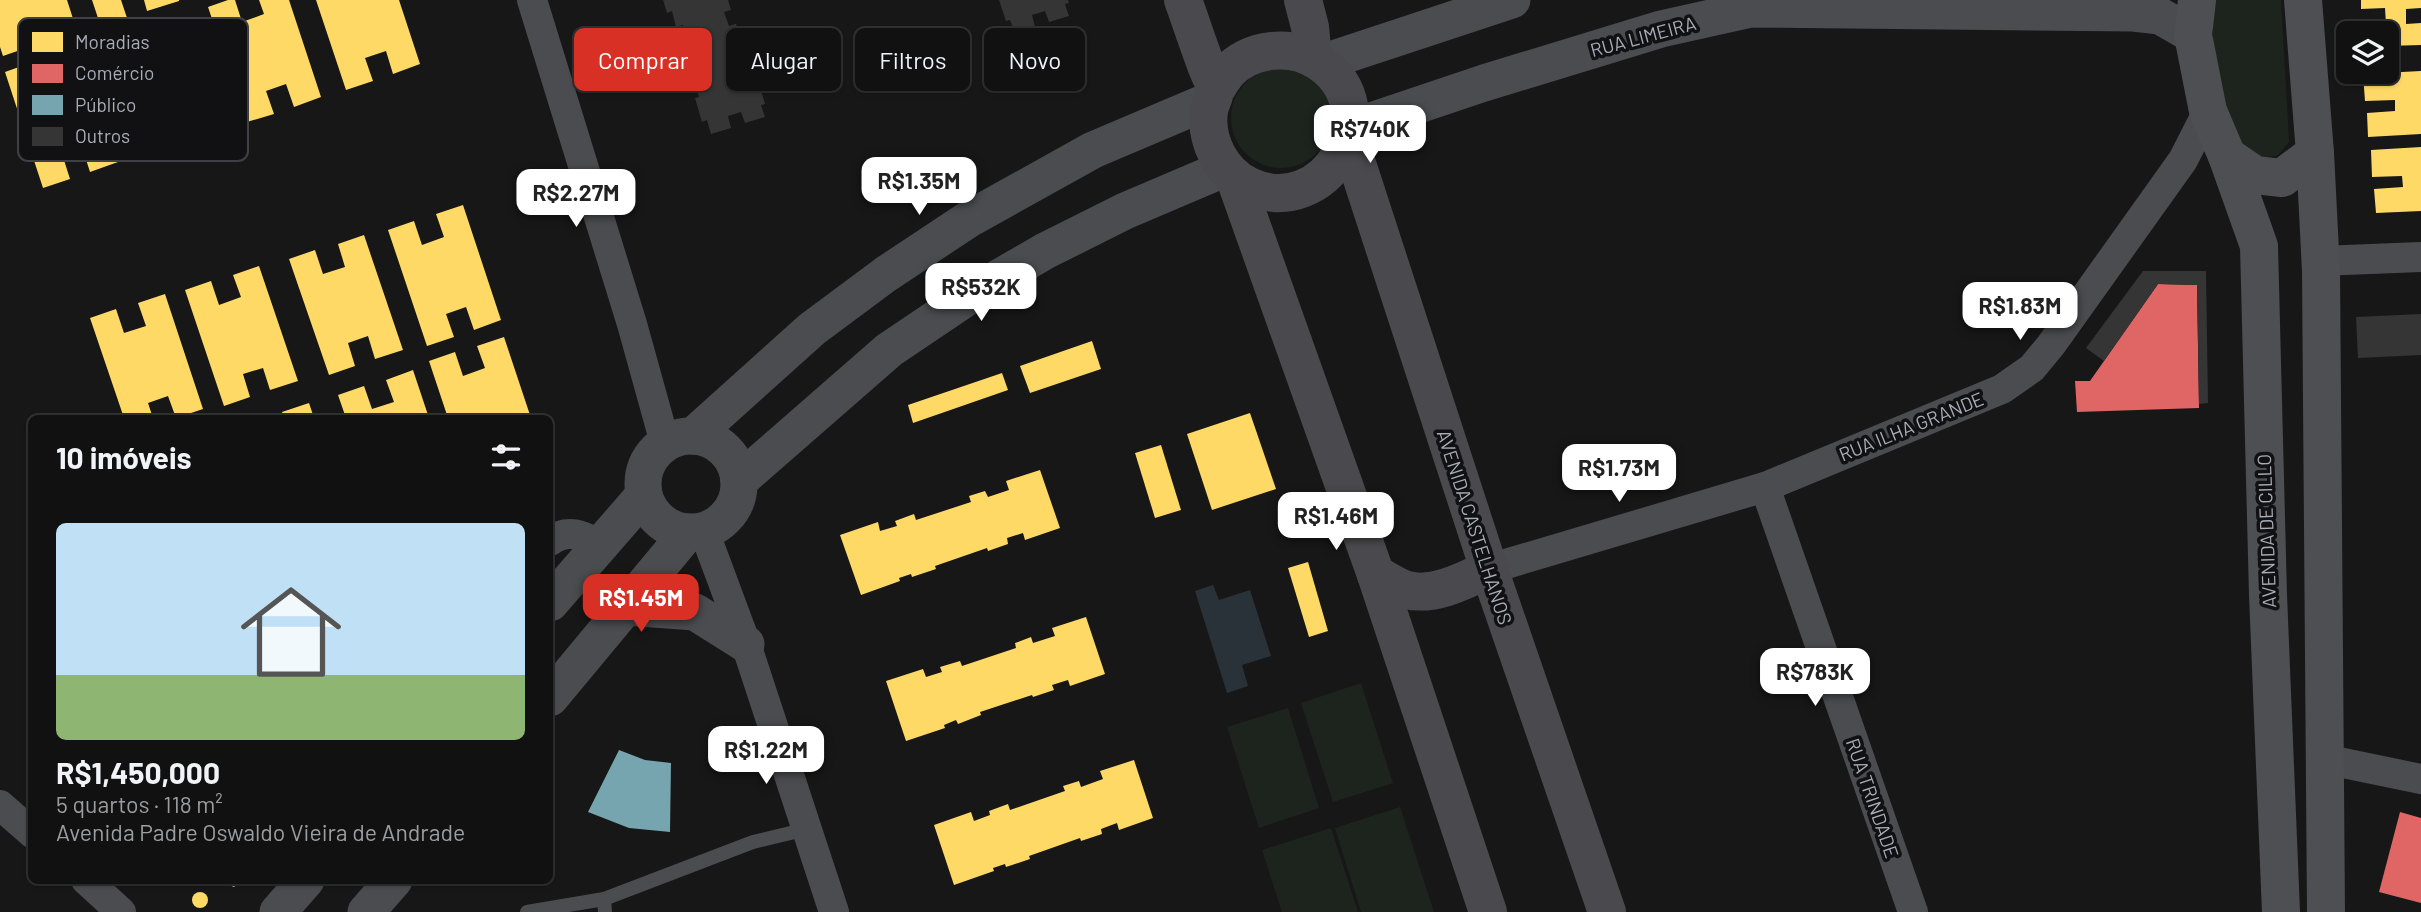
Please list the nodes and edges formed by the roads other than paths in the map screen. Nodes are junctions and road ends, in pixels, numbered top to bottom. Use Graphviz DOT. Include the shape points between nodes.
graph roads {
  1 [pos="532,0"];
  2 [pos="1183,0"];
  3 [pos="1303,0"];
  4 [pos="1512,0"];
  5 [pos="2304,0"];
  6 [pos="2195,18"];
  7 [pos="1317,61"];
  8 [pos="1213,96"];
  9 [pos="2208,111"];
  10 [pos="1349,134"];
  11 [pos="2315,153"];
  12 [pos="2227,156"];
  13 [pos="1230,172"];
  14 [pos="2421,257"];
  15 [pos="2320,261"];
  16 [pos="679,440"];
  17 [pos="739,481"];
  18 [pos="1765,486"];
  19 [pos="644,495"];
  20 [pos="696,531"];
  21 [pos="553,539"];
  22 [pos="601,545"];
  23 [pos="1489,569"];
  24 [pos="1376,575"];
  25 [pos="553,600"];
  26 [pos="626,607"];
  27 [pos="746,644"];
  28 [pos="553,694"];
  29 [pos="2324,759"];
  30 [pos="2421,779"];
  31 [pos="0,805"];
  32 [pos="807,829"];
  33 [pos="28,830"];
  34 [pos="90,884"];
  35 [pos="302,884"];
  36 [pos="390,884"];
  37 [pos="605,906"];
  38 [pos="121,912"];
  39 [pos="278,912"];
  40 [pos="366,912"];
  41 [pos="527,912"];
  42 [pos="834,912"];
  43 [pos="1488,912"];
  44 [pos="1607,912"];
  45 [pos="1913,912"];
  46 [pos="2281,912"];
  47 [pos="2326,912"];
  1 -- 16 [label="street" via="632,324"];
  2 -- 8 [label="main road"];
  3 -- 7 [label="main road"];
  4 -- 7 [label="street"];
  5 -- 11 [label="main road"];
  6 -- 9 [label="main road, AVENIDA DE CILLO"];
  6 -- 10 [label="street, RUA LIMEIRA" via="2133,13 1751,9 1661,29 1484,83"];
  7 -- 8 [label="main road" via="1303,53 1264,52 1228,72"];
  7 -- 10 [label="main road, AVENIDA CASTELHANOS" via="1337,78 1347,97"];
  8 -- 13 [label="main road" via="1210,135"];
  8 -- 16 [label="street" via="1093,150 969,219 811,329"];
  9 -- 12 [label="main road, AVENIDA DE CILLO"];
  9 -- 18 [label="street, RUA ILHA GRANDE" via="2183,160 2032,368 2002,389"];
  10 -- 13 [label="main road" via="1340,159 1328,173 1292,191 1270,192 1249,186"];
  10 -- 23 [label="main road, AVENIDA CASTELHANOS"];
  11 -- 12 [label="main road" via="2282,177 2255,175"];
  11 -- 15 [label="main road"];
  12 -- 46 [label="main road, AVENIDA DE CILLO" via="2259,246"];
  13 -- 17 [label="street" via="1125,211 981,288 889,350"];
  13 -- 24 [label="main road"];
  14 -- 15 [label="street"];
  15 -- 29 [label="main road"];
  16 -- 17 [label="street" via="715,442 732,458"];
  16 -- 19 [label="street" via="650,458 643,477"];
  17 -- 20 [label="street" via="734,506 716,525"];
  18 -- 23 [label="street, RUA ILHA GRANDE"];
  18 -- 45 [label="street, RUA TRINDADE"];
  19 -- 20 [label="street" via="649,509 665,525"];
  19 -- 22 [label="street"];
  20 -- 26 [label="street"];
  20 -- 27 [label="street"];
  21 -- 22 [label="street" via="560,534 583,535"];
  22 -- 25 [label="street"];
  23 -- 24 [label="main road" via="1465,581 1424,590 1407,590"];
  23 -- 44 [label="main road, AVENIDA CASTELHANOS"];
  24 -- 43 [label="main road"];
  26 -- 27 [label="street" via="695,612"];
  26 -- 28 [label="street"];
  27 -- 32 [label="street"];
  29 -- 30 [label="street"];
  29 -- 47 [label="main road"];
  31 -- 33 [label="street"];
  32 -- 37 [label="lane" via="753,842"];
  32 -- 42 [label="street"];
  34 -- 38 [label="street"];
  35 -- 39 [label="street"];
  36 -- 40 [label="street"];
  37 -- 41 [label="lane"];
}
